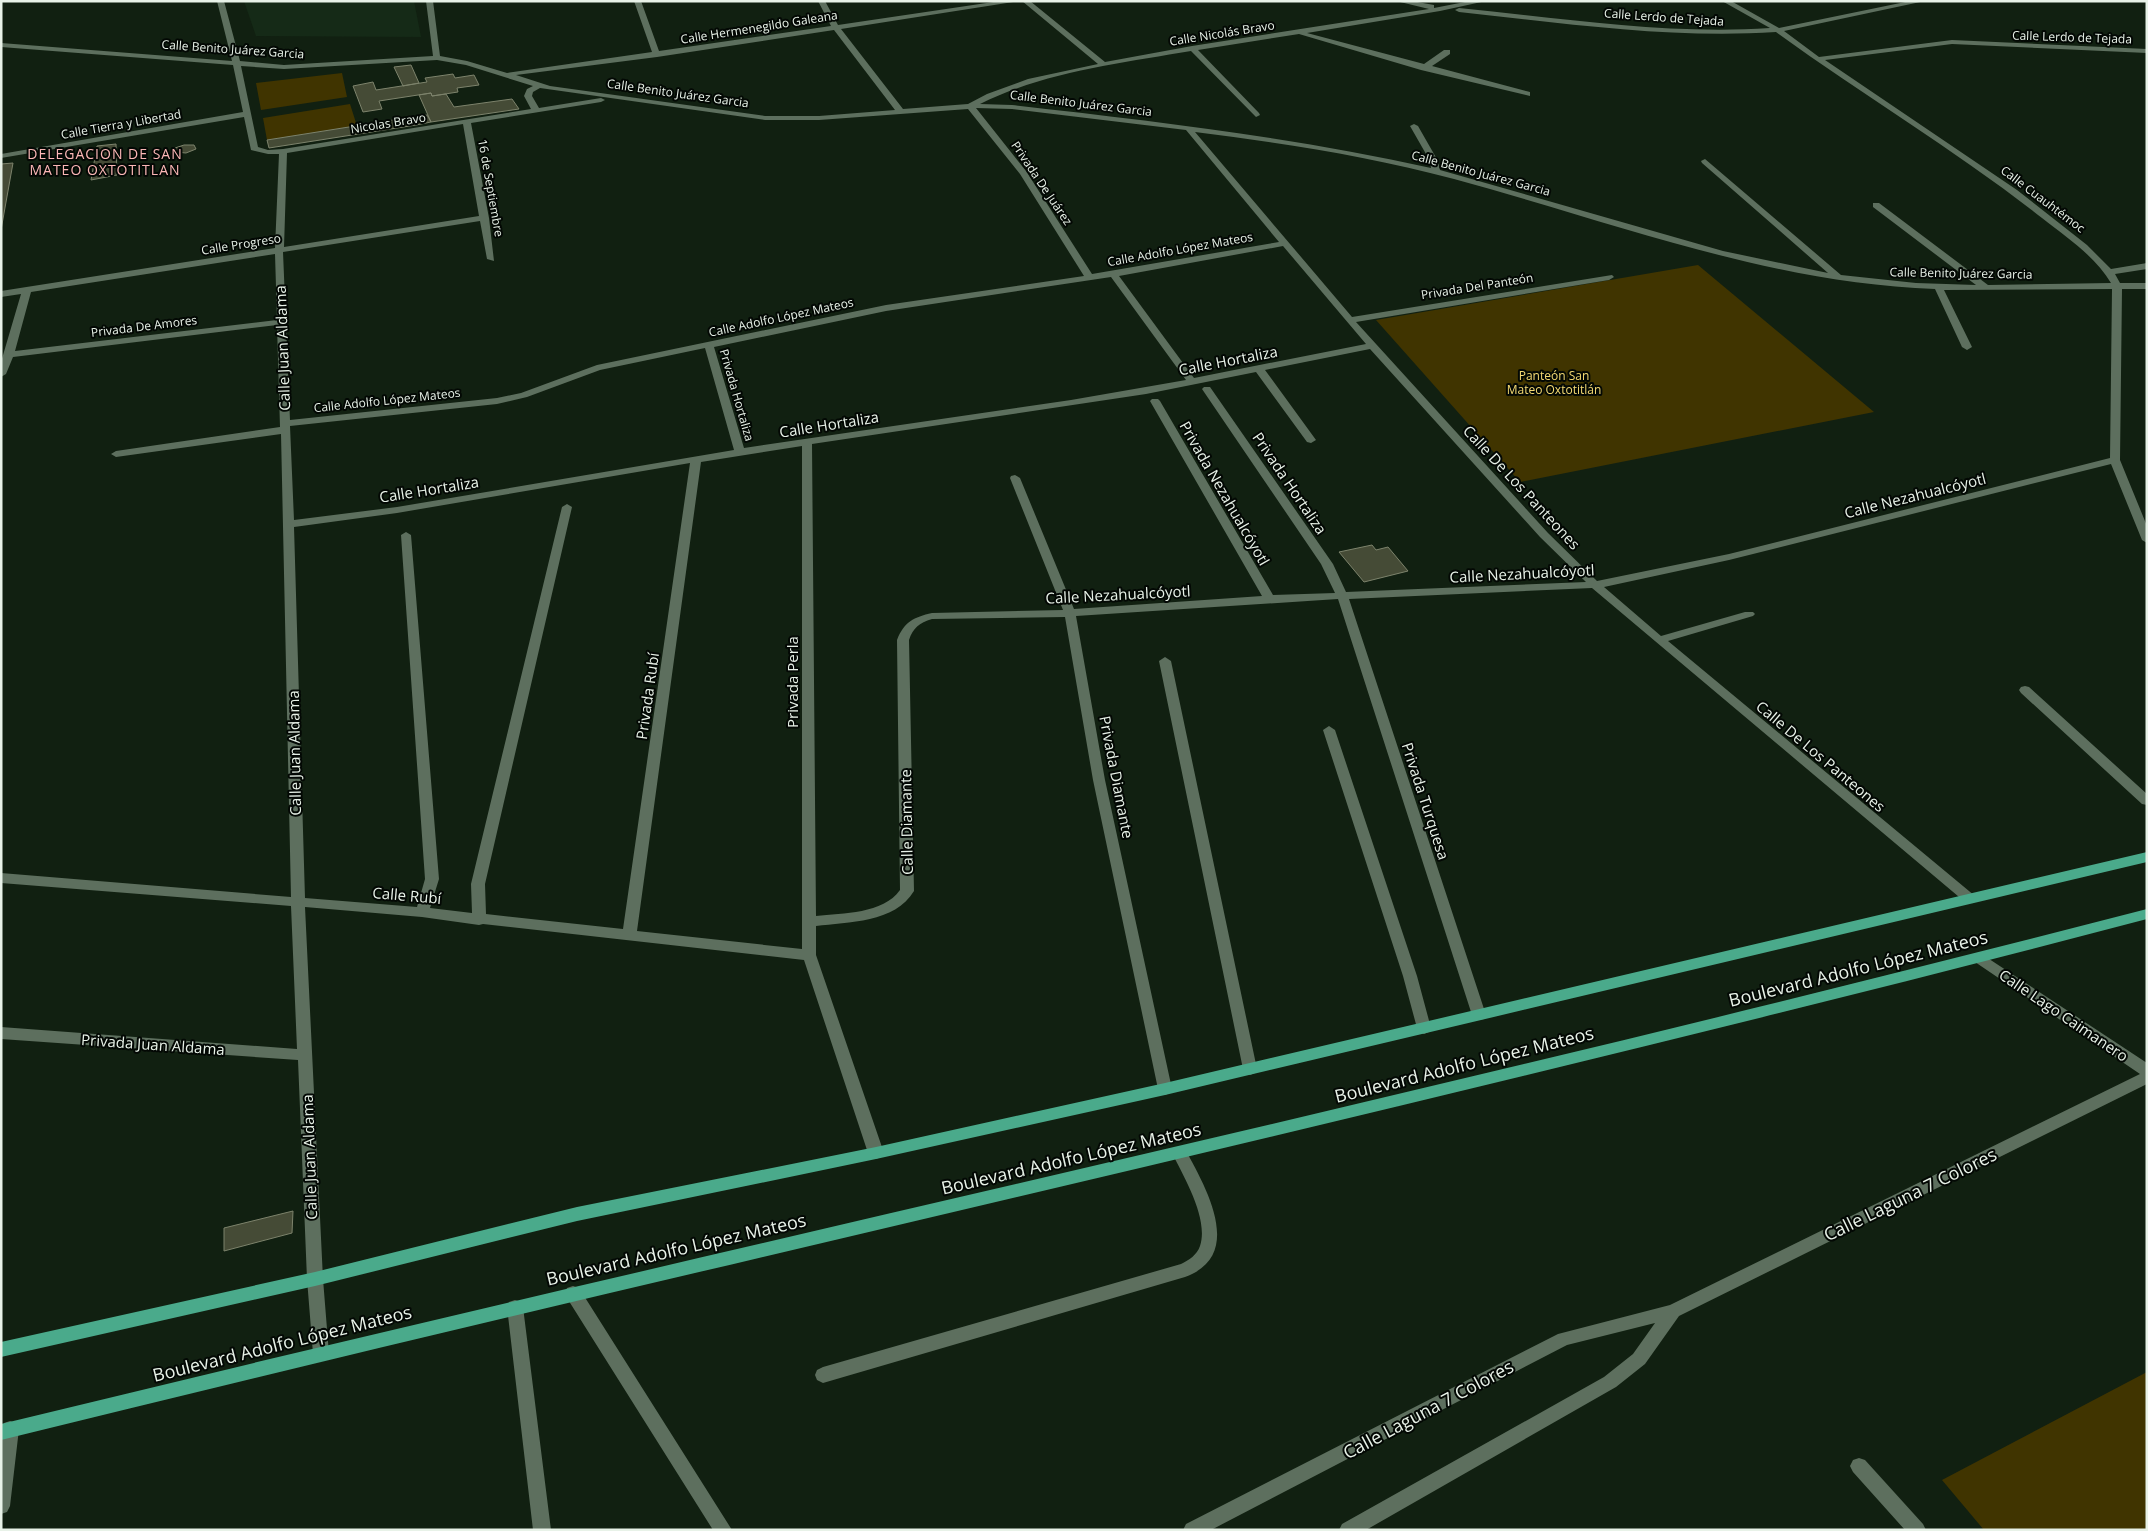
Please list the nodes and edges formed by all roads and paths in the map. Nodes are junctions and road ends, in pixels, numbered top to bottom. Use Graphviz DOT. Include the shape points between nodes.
graph roads {
  1 [pos="220,1"];
  2 [pos="429,1"];
  3 [pos="637,1"];
  4 [pos="821,1"];
  5 [pos="1017,1"];
  6 [pos="1024,1"];
  7 [pos="1399,1"];
  8 [pos="1482,1"];
  9 [pos="1725,1"];
  10 [pos="1922,1"];
  11 [pos="1442,9"];
  12 [pos="835,26"];
  13 [pos="1778,30"];
  14 [pos="1298,33"];
  15 [pos="1,45"];
  16 [pos="1192,48"];
  17 [pos="2147,51"];
  18 [pos="1447,52"];
  19 [pos="657,55"];
  20 [pos="437,58"];
  21 [pos="1818,59"];
  22 [pos="236,62"];
  23 [pos="1104,65"];
  24 [pos="1424,68"];
  25 [pos="505,75"];
  26 [pos="539,84"];
  27 [pos="1527,94"];
  28 [pos="613,98"];
  29 [pos="970,106"];
  30 [pos="536,110"];
  31 [pos="901,112"];
  32 [pos="246,114"];
  33 [pos="1256,115"];
  34 [pos="466,122"];
  35 [pos="1414,126"];
  36 [pos="1188,128"];
  37 [pos="284,151"];
  38 [pos="1,156"];
  39 [pos="1705,161"];
  40 [pos="1436,172"];
  41 [pos="1876,205"];
  42 [pos="485,218"];
  43 [pos="1286,243"];
  44 [pos="279,251"];
  45 [pos="491,259"];
  46 [pos="2147,266"];
  47 [pos="2109,272"];
  48 [pos="1113,274"];
  49 [pos="1089,277"];
  50 [pos="1609,277"];
  51 [pos="1839,278"];
  52 [pos="2117,286"];
  53 [pos="2147,286"];
  54 [pos="1938,287"];
  55 [pos="1986,288"];
  56 [pos="27,290"];
  57 [pos="1,294"];
  58 [pos="1350,320"];
  59 [pos="282,322"];
  60 [pos="710,345"];
  61 [pos="1372,346"];
  62 [pos="1967,347"];
  63 [pos="10,355"];
  64 [pos="1259,369"];
  65 [pos="1,374"];
  66 [pos="1192,382"];
  67 [pos="1207,389"];
  68 [pos="1155,401"];
  69 [pos="284,427"];
  70 [pos="1311,440"];
  71 [pos="807,442"];
  72 [pos="740,452"];
  73 [pos="116,454"];
  74 [pos="2115,460"];
  75 [pos="696,461"];
  76 [pos="1015,478"];
  77 [pos="567,507"];
  78 [pos="289,524"];
  79 [pos="406,535"];
  80 [pos="2147,540"];
  81 [pos="1595,585"];
  82 [pos="1343,597"];
  83 [pos="1269,599"];
  84 [pos="1070,613"];
  85 [pos="1749,614"];
  86 [pos="917,619"];
  87 [pos="1659,640"];
  88 [pos="1165,661"];
  89 [pos="2025,690"];
  90 [pos="1329,730"];
  91 [pos="2147,801"];
  92 [pos="2147,858"];
  93 [pos="1,878"];
  94 [pos="1970,899"];
  95 [pos="298,902"];
  96 [pos="422,912"];
  97 [pos="2147,914"];
  98 [pos="480,920"];
  99 [pos="808,922"];
  100 [pos="630,936"];
  101 [pos="809,955"];
  102 [pos="1980,958"];
  103 [pos="1479,1015"];
  104 [pos="1424,1028"];
  105 [pos="1,1033"];
  106 [pos="305,1055"];
  107 [pos="1250,1069"];
  108 [pos="2147,1071"];
  109 [pos="2147,1077"];
  110 [pos="1165,1089"];
  111 [pos="876,1153"];
  112 [pos="1180,1154"];
  113 [pos="315,1279"];
  114 [pos="573,1293"];
  115 [pos="515,1307"];
  116 [pos="1673,1311"];
  117 [pos="1,1350"];
  118 [pos="321,1354"];
  119 [pos="822,1375"];
  120 [pos="6,1431"];
  121 [pos="1860,1466"];
  122 [pos="1,1506"];
  123 [pos="542,1530"];
  124 [pos="723,1530"];
  125 [pos="1192,1530"];
  126 [pos="1348,1530"];
  127 [pos="1916,1530"];
  1 -- 22 [label="street"];
  2 -- 20 [label="street"];
  3 -- 19 [label="street"];
  4 -- 12 [label="street"];
  5 -- 12 [label="street, Calle Hermenegildo Galeana"];
  6 -- 23 [label="street"];
  7 -- 11 [label="street, Calle Lerdo de Tejada"];
  8 -- 11 [label="street, Calle Nicolás Bravo"];
  9 -- 13 [label="street, Calle Cuauhtémoc"];
  10 -- 13 [label="street, Calle Lerdo de Tejada"];
  11 -- 13 [label="street, Calle Lerdo de Tejada" via="1672,31 1731,33"];
  11 -- 14 [label="street, Calle Nicolás Bravo"];
  12 -- 19 [label="street, Calle Hermenegildo Galeana"];
  12 -- 31 [label="street"];
  13 -- 21 [label="street, Calle Cuauhtémoc"];
  14 -- 16 [label="street, Calle Nicolás Bravo"];
  14 -- 24 [label="street"];
  15 -- 22 [label="street, Calle Benito Juárez Garcia"];
  16 -- 23 [label="street, Calle Nicolás Bravo"];
  16 -- 33 [label="street"];
  17 -- 21 [label="street, Calle Lerdo de Tejada" via="1952,42"];
  18 -- 24 [label="street"];
  19 -- 25 [label="street, Calle Hermenegildo Galeana"];
  20 -- 22 [label="street, Calle Benito Juárez Garcia" via="304,67"];
  20 -- 25 [label="street, Calle Benito Juárez Garcia"];
  21 -- 47 [label="street, Calle Cuauhtémoc" via="2014,192 2084,247"];
  22 -- 32 [label="street, Nicolas Bravo"];
  23 -- 29 [label="street, Calle Nicolás Bravo" via="1008,87"];
  24 -- 27 [label="street"];
  25 -- 26 [label="street, Calle Benito Juárez Garcia"];
  26 -- 28 [label="street, Calle Benito Juárez Garcia"];
  26 -- 30 [label="street" via="528,96"];
  28 -- 30 [label="street, Nicolas Bravo"];
  28 -- 31 [label="street, Calle Benito Juárez Garcia" via="764,118"];
  29 -- 31 [label="street, Calle Benito Juárez Garcia"];
  29 -- 36 [label="street, Calle Benito Juárez Garcia" via="1012,107"];
  29 -- 49 [label="street, Privada De Juárez" via="1023,173"];
  30 -- 34 [label="street, Nicolas Bravo"];
  32 -- 37 [label="street, Nicolas Bravo" via="254,148"];
  32 -- 38 [label="street, Calle Tierra y Libertad"];
  34 -- 37 [label="street, Nicolas Bravo"];
  34 -- 42 [label="street, 16 de Septiembre"];
  35 -- 40 [label="street" via="1434,162"];
  36 -- 40 [label="street, Calle Benito Juárez Garcia"];
  36 -- 43 [label="street, Calle De Los Panteones"];
  37 -- 44 [label="street, Calle Juan Aldama"];
  39 -- 51 [label="street"];
  40 -- 51 [label="street, Calle Benito Juárez Garcia" via="1672,240"];
  41 -- 55 [label="street"];
  42 -- 44 [label="street, Calle Progreso"];
  42 -- 45 [label="street, 16 de Septiembre"];
  43 -- 48 [label="street, Calle Adolfo López Mateos"];
  43 -- 58 [label="street, Calle De Los Panteones"];
  44 -- 56 [label="street, Calle Progreso"];
  44 -- 59 [label="street, Calle Juan Aldama"];
  46 -- 47 [label="street"];
  47 -- 52 [label="street, Calle Cuauhtémoc"];
  48 -- 49 [label="street, Calle Adolfo López Mateos"];
  48 -- 66 [label="street"];
  49 -- 60 [label="street, Calle Adolfo López Mateos" via="886,308"];
  50 -- 58 [label="street, Privada Del Panteón"];
  51 -- 54 [label="street, Calle Benito Juárez Garcia"];
  52 -- 53 [label="street, Calle Benito Juárez Garcia"];
  52 -- 55 [label="street, Calle Benito Juárez Garcia"];
  52 -- 74 [label="street"];
  54 -- 55 [label="street, Calle Benito Juárez Garcia"];
  54 -- 62 [label="street"];
  56 -- 57 [label="street, Calle Progreso"];
  56 -- 63 [label="street"];
  58 -- 61 [label="street, Calle De Los Panteones"];
  59 -- 63 [label="street, Privada De Amores"];
  59 -- 69 [label="street, Calle Juan Aldama"];
  60 -- 69 [label="street, Calle Adolfo López Mateos" via="597,368 524,395 497,401"];
  60 -- 72 [label="street, Privada Hortaliza"];
  61 -- 64 [label="street, Calle Hortaliza"];
  61 -- 81 [label="street, Calle De Los Panteones" via="1544,535"];
  63 -- 65 [label="street"];
  64 -- 66 [label="street, Calle Hortaliza"];
  64 -- 70 [label="street"];
  66 -- 71 [label="street, Calle Hortaliza" via="1071,404"];
  67 -- 82 [label="street, Privada Hortaliza" via="1327,564"];
  68 -- 83 [label="street, Privada Nezahualcóyotl"];
  69 -- 73 [label="street, Calle Adolfo López Mateos"];
  69 -- 78 [label="street, Calle Juan Aldama"];
  71 -- 72 [label="street, Calle Hortaliza"];
  71 -- 99 [label="street, Privada Perla"];
  72 -- 75 [label="street, Calle Hortaliza"];
  74 -- 80 [label="street"];
  74 -- 81 [label="street, Calle Nezahualcóyotl" via="1729,557"];
  75 -- 78 [label="street, Calle Hortaliza" via="397,510"];
  75 -- 100 [label="street, Privada Rubí"];
  76 -- 84 [label="street, Privada Diamante"];
  77 -- 98 [label="street" via="478,884"];
  78 -- 95 [label="street, Calle Juan Aldama"];
  79 -- 96 [label="street" via="432,879"];
  81 -- 82 [label="street, Calle Nezahualcóyotl"];
  81 -- 87 [label="street, Calle De Los Panteones"];
  82 -- 83 [label="street, Calle Nezahualcóyotl"];
  82 -- 103 [label="street, Privada Turquesa"];
  83 -- 84 [label="street, Calle Nezahualcóyotl"];
  84 -- 86 [label="street, Calle Nezahualcóyotl"];
  84 -- 110 [label="street, Privada Diamante" via="1099,780"];
  85 -- 87 [label="street"];
  86 -- 99 [label="street, Calle Diamante" via="910,624 903,640 907,891 902,899 878,912"];
  87 -- 94 [label="street, Calle De Los Panteones"];
  88 -- 107 [label="street"];
  89 -- 91 [label="street"];
  90 -- 104 [label="street"];
  92 -- 94 [label="main road"];
  93 -- 95 [label="street, Calle Rubí"];
  94 -- 103 [label="main road"];
  95 -- 96 [label="street, Calle Rubí"];
  95 -- 106 [label="street, Calle Juan Aldama"];
  96 -- 98 [label="street, Calle Rubí"];
  97 -- 102 [label="main road, Boulevard Adolfo López Mateos"];
  98 -- 100 [label="street, Calle Rubí"];
  99 -- 101 [label="street"];
  100 -- 101 [label="street, Calle Rubí"];
  101 -- 111 [label="street"];
  102 -- 108 [label="street, Calle Lago Caimanero"];
  102 -- 112 [label="main road, Boulevard Adolfo López Mateos"];
  103 -- 104 [label="main road"];
  104 -- 107 [label="main road"];
  105 -- 106 [label="street, Privada Juan Aldama"];
  106 -- 113 [label="street, Calle Juan Aldama"];
  107 -- 110 [label="main road"];
  109 -- 116 [label="street, Calle Laguna 7 Colores"];
  110 -- 111 [label="main road"];
  111 -- 113 [label="main road" via="577,1214"];
  112 -- 114 [label="main road, Boulevard Adolfo López Mateos"];
  112 -- 119 [label="street" via="1206,1204 1211,1238 1202,1259 1185,1270"];
  113 -- 117 [label="main road"];
  113 -- 118 [label="street, Calle Juan Aldama"];
  114 -- 115 [label="main road, Boulevard Adolfo López Mateos"];
  114 -- 124 [label="street"];
  115 -- 118 [label="main road, Boulevard Adolfo López Mateos"];
  115 -- 123 [label="street"];
  116 -- 125 [label="street, Calle Laguna 7 Colores" via="1564,1339"];
  116 -- 126 [label="street, Calle Laguna 7 Colores" via="1639,1359 1610,1382"];
  118 -- 120 [label="main road, Boulevard Adolfo López Mateos"];
  120 -- 122 [label="street"];
  121 -- 127 [label="street"];
}
